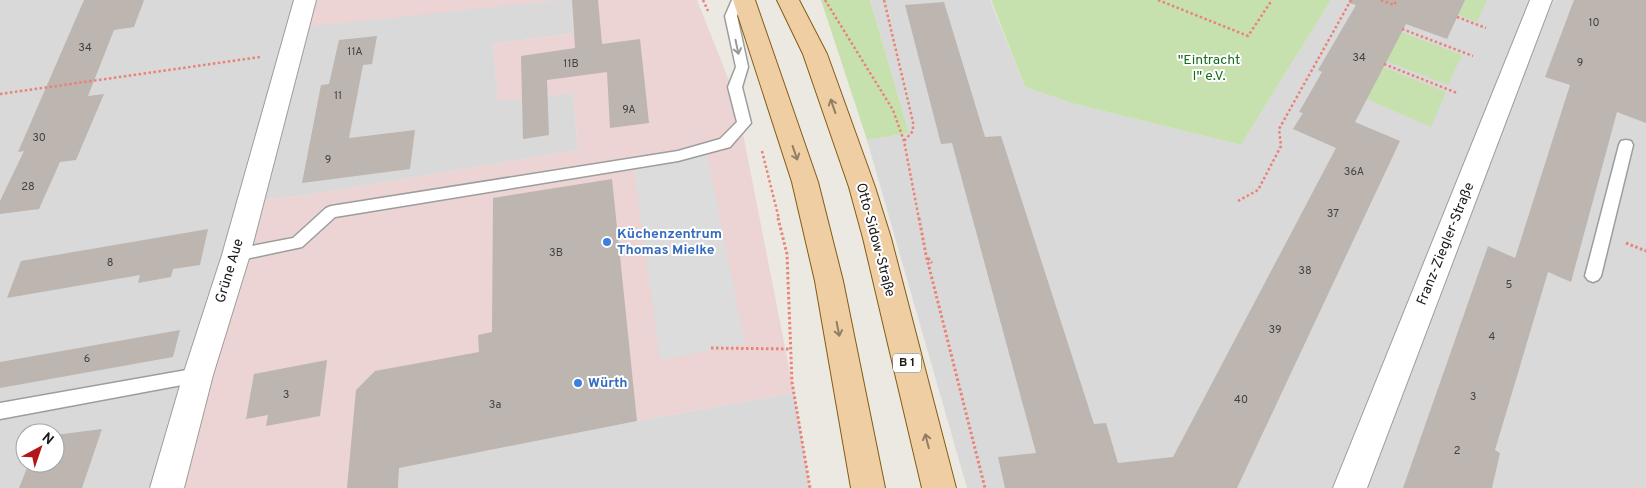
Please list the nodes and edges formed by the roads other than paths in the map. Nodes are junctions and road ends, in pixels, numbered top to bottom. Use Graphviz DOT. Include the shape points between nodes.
graph roads {
  1 [pos="305,0"];
  2 [pos="738,0"];
  3 [pos="744,0"];
  4 [pos="788,0"];
  5 [pos="1541,0"];
  6 [pos="1626,144"];
  7 [pos="236,255"];
  8 [pos="1593,276"];
  9 [pos="198,375"];
  10 [pos="0,411"];
  11 [pos="167,488"];
  12 [pos="868,488"];
  13 [pos="938,488"];
  14 [pos="1350,488"];
  1 -- 7 [label="street, Grüne Aue"];
  2 -- 7 [label="lane, one-way" via="731,16 742,67 735,87 744,124 725,143 678,156 331,212 297,243"];
  3 -- 12 [label="main road, one-way" via="805,182 829,281"];
  13 -- 4 [label="main road, Otto-Sidow-Straße / B 1, one-way" via="862,188 815,54"];
  5 -- 14 [label="street, Franz-Ziegler-Straße"];
  6 -- 8 [label="lane"];
  7 -- 9 [label="street, Grüne Aue"];
  9 -- 10 [label="lane"];
  9 -- 11 [label="street, Grüne Aue"];
}
